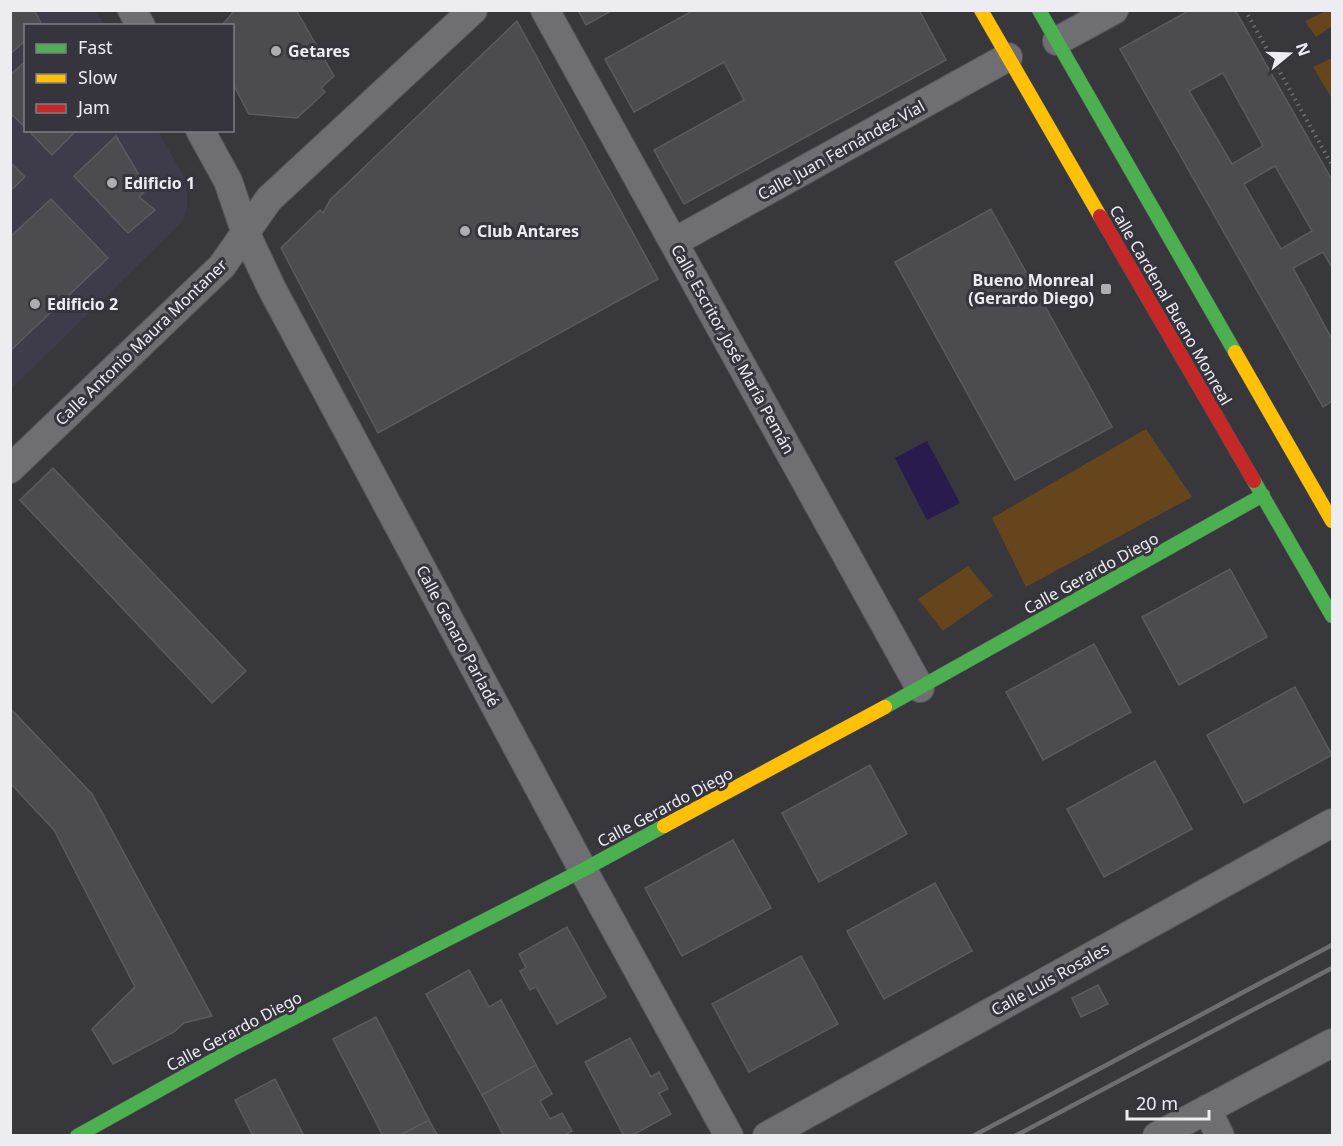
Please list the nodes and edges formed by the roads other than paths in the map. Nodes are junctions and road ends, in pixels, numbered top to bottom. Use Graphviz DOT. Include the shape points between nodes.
graph roads {
  1 [pos="132,10"];
  2 [pos="472,10"];
  3 [pos="545,10"];
  4 [pos="981,10"];
  5 [pos="1039,10"];
  6 [pos="1114,10"];
  7 [pos="140,24"];
  8 [pos="1057,41"];
  9 [pos="1008,57"];
  10 [pos="201,132"];
  11 [pos="246,234"];
  12 [pos="674,242"];
  13 [pos="10,470"];
  14 [pos="1263,495"];
  15 [pos="1332,521"];
  16 [pos="1332,616"];
  17 [pos="920,688"];
  18 [pos="1332,823"];
  19 [pos="583,870"];
  20 [pos="1331,1047"];
  21 [pos="1207,1109"];
  22 [pos="77,1136"];
  23 [pos="729,1136"];
  24 [pos="767,1136"];
  25 [pos="1157,1136"];
  26 [pos="1220,1136"];
  1 -- 7 [label="street"];
  2 -- 11 [label="street, Calle Antonio Maura Montaner" via="269,199"];
  3 -- 12 [label="street, Calle Escritor José María Pemán"];
  4 -- 9 [label="street, Calle Cardenal Bueno Monreal"];
  5 -- 8 [label="street, Calle Cardenal Bueno Monreal"];
  6 -- 8 [label="street"];
  8 -- 15 [label="street, Calle Cardenal Bueno Monreal"];
  9 -- 12 [label="street, Calle Juan Fernández Vial"];
  9 -- 14 [label="street, Calle Cardenal Bueno Monreal"];
  10 -- 11 [label="street, Calle Genaro Parladé" via="228,181"];
  11 -- 13 [label="street, Calle Antonio Maura Montaner" via="222,266"];
  11 -- 19 [label="street, Calle Genaro Parladé"];
  12 -- 17 [label="street, Calle Escritor José María Pemán"];
  14 -- 16 [label="street, Calle Cardenal Bueno Monreal"];
  14 -- 17 [label="street, Calle Gerardo Diego"];
  17 -- 19 [label="street, Calle Gerardo Diego"];
  18 -- 24 [label="street, Calle Luis Rosales"];
  19 -- 22 [label="street, Calle Gerardo Diego" via="235,1048"];
  19 -- 23 [label="street, Calle Genaro Parladé"];
  20 -- 21 [label="street"];
  21 -- 25 [label="street"];
  21 -- 26 [label="street"];
}
